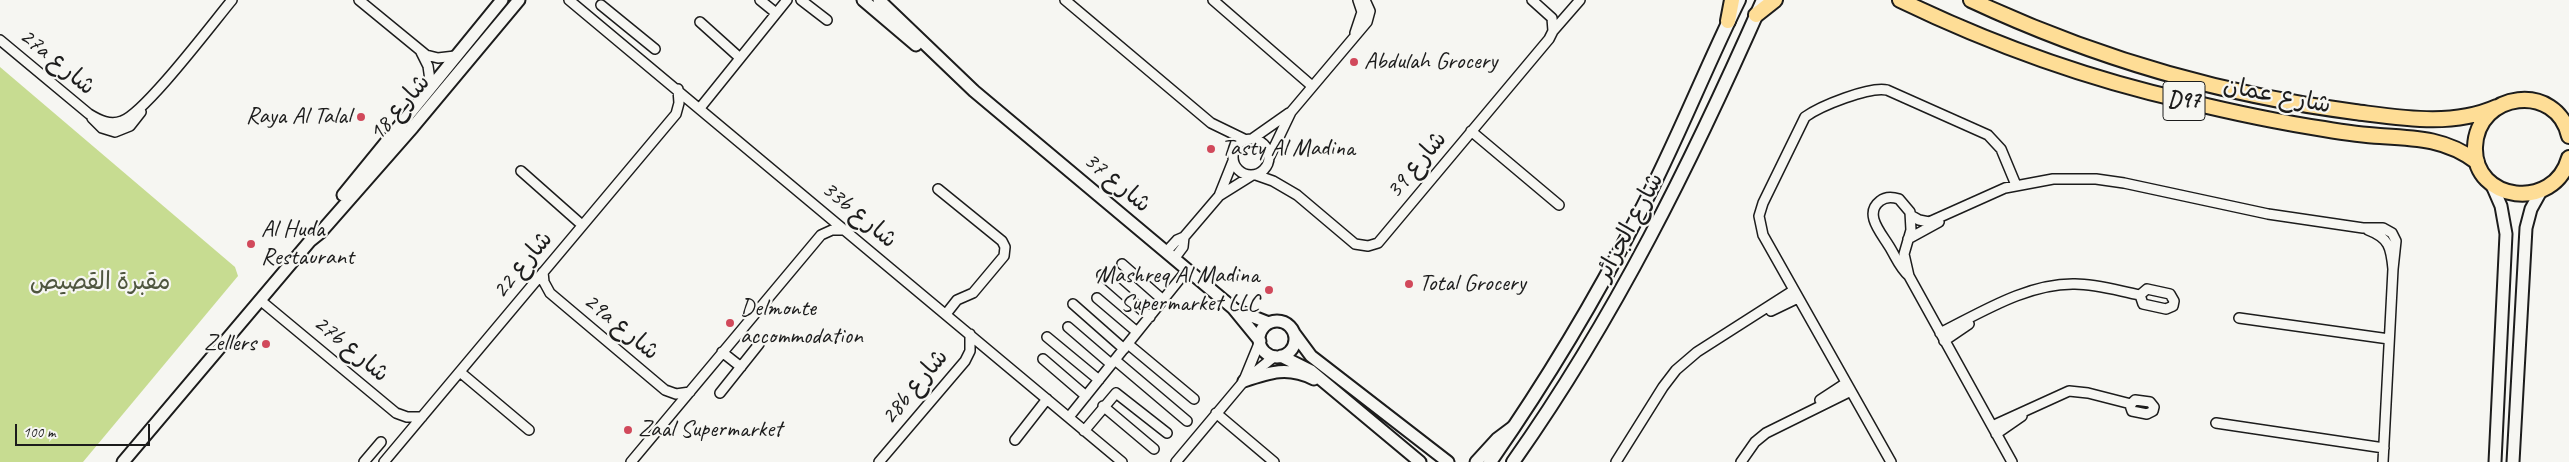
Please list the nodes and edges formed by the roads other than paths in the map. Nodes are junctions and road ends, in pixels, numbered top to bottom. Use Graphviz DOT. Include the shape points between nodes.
graph roads {
  1 [pos="232,0"];
  2 [pos="359,0"];
  3 [pos="502,0"];
  4 [pos="519,0"];
  5 [pos="569,0"];
  6 [pos="760,0"];
  7 [pos="787,0"];
  8 [pos="801,0"];
  9 [pos="863,0"];
  10 [pos="1065,0"];
  11 [pos="1213,0"];
  12 [pos="1358,0"];
  13 [pos="1365,0"];
  14 [pos="1532,0"];
  15 [pos="1580,0"];
  16 [pos="1732,0"];
  17 [pos="1739,0"];
  18 [pos="1763,0"];
  19 [pos="1776,0"];
  20 [pos="1900,0"];
  21 [pos="1971,0"];
  22 [pos="885,2"];
  23 [pos="601,5"];
  24 [pos="1569,13"];
  25 [pos="776,14"];
  26 [pos="1549,14"];
  27 [pos="1756,16"];
  28 [pos="827,20"];
  29 [pos="1728,21"];
  30 [pos="700,22"];
  31 [pos="628,28"];
  32 [pos="1553,31"];
  33 [pos="1354,35"];
  34 [pos="0,40"];
  35 [pos="618,40"];
  36 [pos="655,50"];
  37 [pos="421,52"];
  38 [pos="455,56"];
  39 [pos="740,58"];
  40 [pos="1312,86"];
  41 [pos="430,87"];
  42 [pos="678,89"];
  43 [pos="974,91"];
  44 [pos="2497,107"];
  45 [pos="700,108"];
  46 [pos="1291,112"];
  47 [pos="2555,112"];
  48 [pos="2569,118"];
  49 [pos="1471,131"];
  50 [pos="2569,136"];
  51 [pos="1249,139"];
  52 [pos="1269,158"];
  53 [pos="1233,161"];
  54 [pos="2477,162"];
  55 [pos="2568,162"];
  56 [pos="521,171"];
  57 [pos="1254,175"];
  58 [pos="2491,183"];
  59 [pos="2016,185"];
  60 [pos="938,189"];
  61 [pos="2541,191"];
  62 [pos="1219,196"];
  63 [pos="1559,205"];
  64 [pos="1912,216"];
  65 [pos="1944,217"];
  66 [pos="582,225"];
  67 [pos="846,230"];
  68 [pos="310,240"];
  69 [pos="1908,240"];
  70 [pos="1170,255"];
  71 [pos="1122,264"];
  72 [pos="1187,270"];
  73 [pos="543,272"];
  74 [pos="1102,275"];
  75 [pos="1909,276"];
  76 [pos="1796,294"];
  77 [pos="2140,295"];
  78 [pos="1096,298"];
  79 [pos="260,300"];
  80 [pos="1163,300"];
  81 [pos="1073,304"];
  82 [pos="1233,308"];
  83 [pos="946,314"];
  84 [pos="1150,317"];
  85 [pos="2240,318"];
  86 [pos="1269,323"];
  87 [pos="1068,327"];
  88 [pos="1137,332"];
  89 [pos="1294,333"];
  90 [pos="970,334"];
  91 [pos="1047,336"];
  92 [pos="1942,337"];
  93 [pos="2389,339"];
  94 [pos="1260,341"];
  95 [pos="759,344"];
  96 [pos="1126,346"];
  97 [pos="722,352"];
  98 [pos="1278,356"];
  99 [pos="1043,359"];
  100 [pos="1113,362"];
  101 [pos="741,367"];
  102 [pos="460,372"];
  103 [pos="1099,380"];
  104 [pos="1244,381"];
  105 [pos="1848,387"];
  106 [pos="1332,388"];
  107 [pos="690,392"];
  108 [pos="720,393"];
  109 [pos="1086,396"];
  110 [pos="1047,399"];
  111 [pos="1194,399"];
  112 [pos="2130,404"];
  113 [pos="1104,406"];
  114 [pos="1216,413"];
  115 [pos="422,417"];
  116 [pos="1069,417"];
  117 [pos="1187,421"];
  118 [pos="2216,423"];
  119 [pos="1517,425"];
  120 [pos="529,430"];
  121 [pos="1994,430"];
  122 [pos="1084,431"];
  123 [pos="1167,433"];
  124 [pos="1015,440"];
  125 [pos="381,442"];
  126 [pos="2384,448"];
  127 [pos="1154,450"];
  128 [pos="123,462"];
  129 [pos="364,462"];
  130 [pos="384,462"];
  131 [pos="631,462"];
  132 [pos="879,462"];
  133 [pos="1122,462"];
  134 [pos="1176,462"];
  135 [pos="1274,462"];
  136 [pos="1420,462"];
  137 [pos="1448,462"];
  138 [pos="1476,462"];
  139 [pos="1490,462"];
  140 [pos="1513,462"];
  141 [pos="1616,462"];
  142 [pos="1741,462"];
  143 [pos="1891,462"];
  144 [pos="2012,462"];
  145 [pos="2383,462"];
  146 [pos="2495,462"];
  147 [pos="2513,462"];
  1 -- 34 [label="street, 27a شارع" via="134,122 120,131 102,128"];
  2 -- 37 [label="street"];
  3 -- 38 [label="street, شارع 18"];
  4 -- 68 [label="street, شارع 18" via="413,127 320,233"];
  5 -- 35 [label="street, 33b شارع"];
  6 -- 25 [label="street"];
  7 -- 25 [label="street"];
  8 -- 28 [label="street"];
  9 -- 43 [label="street, شارع 37"];
  10 -- 51 [label="street" via="1211,123"];
  11 -- 40 [label="street"];
  12 -- 33 [label="street" via="1362,16"];
  13 -- 33 [label="street" via="1369,19"];
  14 -- 26 [label="street"];
  15 -- 24 [label="street, شارع 39"];
  16 -- 29 [label="main road"];
  17 -- 29 [label="main road, شارع الجزائر"];
  18 -- 27 [label="main road, شارع الجزائر"];
  19 -- 27 [label="main road"];
  20 -- 54 [label="main road, شارع عمان / D97" via="2031,55 2131,88 2314,127 2434,140"];
  21 -- 44 [label="main road, شارع عمان / D97" via="2080,46 2179,78 2264,97 2378,115 2440,119 2465,118"];
  22 -- 43 [label="street, شارع 37"];
  23 -- 31 [label="street"];
  24 -- 26 [label="street"];
  24 -- 32 [label="street, شارع 39"];
  25 -- 39 [label="street"];
  26 -- 32 [label="street"];
  27 -- 140 [label="main road, شارع الجزائر" via="1697,145 1622,291"];
  29 -- 119 [label="main road, شارع الجزائر" via="1657,178 1611,269"];
  30 -- 39 [label="street"];
  31 -- 35 [label="street"];
  31 -- 36 [label="street"];
  32 -- 49 [label="street, شارع 39" via="1550,39"];
  33 -- 40 [label="street"];
  35 -- 42 [label="street, 33b شارع"];
  37 -- 38 [label="street" via="438,58"];
  37 -- 41 [label="street" via="428,66"];
  38 -- 41 [label="street, شارع 18"];
  39 -- 45 [label="street"];
  40 -- 46 [label="street"];
  41 -- 68 [label="street, شارع 18"];
  42 -- 45 [label="street, 33b شارع"];
  42 -- 66 [label="street, شارع 22" via="680,103 676,114"];
  43 -- 70 [label="street, شارع 37"];
  44 -- 47 [label="main road, شارع عمان" via="2520,99 2545,104"];
  44 -- 54 [label="main road" via="2487,115 2476,137"];
  45 -- 67 [label="street, 33b شارع"];
  46 -- 51 [label="street"];
  46 -- 52 [label="street"];
  47 -- 48 [label="main road"];
  47 -- 50 [label="main road"];
  49 -- 57 [label="street, شارع 39" via="1378,243 1368,246 1355,244 1297,195 1273,181"];
  49 -- 63 [label="street"];
  51 -- 52 [label="street" via="1266,147"];
  51 -- 53 [label="street" via="1237,145"];
  52 -- 57 [label="street" via="1266,168"];
  53 -- 57 [label="street" via="1238,170"];
  53 -- 62 [label="street"];
  54 -- 58 [label="main road"];
  55 -- 61 [label="main road" via="2561,176"];
  56 -- 66 [label="street"];
  57 -- 62 [label="street"];
  58 -- 61 [label="main road" via="2520,195"];
  58 -- 146 [label="street" via="2501,206 2506,234"];
  59 -- 65 [label="street" via="1986,195"];
  59 -- 76 [label="street" via="2002,150 1988,135 1888,90 1871,89 1815,111 1801,122 1759,216 1763,235"];
  59 -- 93 [label="street" via="2068,178 2109,181 2268,214 2363,228 2379,234 2391,248 2393,268"];
  60 -- 83 [label="street" via="1006,247 1004,256 973,293 957,300"];
  61 -- 147 [label="street" via="2531,209 2526,228"];
  62 -- 70 [label="street" via="1184,237 1177,240"];
  64 -- 65 [label="street" via="1924,222"];
  64 -- 69 [label="street"];
  64 -- 75 [label="street" via="1906,205 1895,198 1880,200 1874,210 1875,224"];
  65 -- 69 [label="street"];
  66 -- 73 [label="street, شارع 22"];
  67 -- 83 [label="street, 33b شارع"];
  67 -- 97 [label="street" via="832,230 821,236"];
  68 -- 79 [label="street, شارع 18"];
  69 -- 75 [label="street" via="1904,258"];
  70 -- 72 [label="street, شارع 37"];
  71 -- 80 [label="street"];
  72 -- 80 [label="street"];
  72 -- 82 [label="street, شارع 37"];
  73 -- 102 [label="street, شارع 22"];
  73 -- 107 [label="street, 29a شارع" via="550,293 665,390 676,394"];
  74 -- 84 [label="street"];
  75 -- 92 [label="street"];
  76 -- 105 [label="street"];
  76 -- 141 [label="street" via="1697,352 1676,370"];
  77 -- 92 [label="street" via="2092,285 2062,284 2023,293"];
  78 -- 88 [label="street"];
  79 -- 115 [label="street, 27b شارع" via="396,413"];
  79 -- 128 [label="street, شارع 18"];
  80 -- 84 [label="street"];
  81 -- 96 [label="street"];
  82 -- 86 [label="street, شارع 37"];
  82 -- 94 [label="street, شارع 37"];
  83 -- 90 [label="street, 33b شارع"];
  84 -- 88 [label="street"];
  85 -- 93 [label="street"];
  86 -- 89 [label="street" via="1284,322"];
  86 -- 94 [label="street" via="1262,329"];
  87 -- 100 [label="street"];
  88 -- 96 [label="street"];
  89 -- 98 [label="street" via="1292,348"];
  89 -- 137 [label="street" via="1311,356"];
  90 -- 110 [label="street, 33b شارع"];
  90 -- 132 [label="street, 28b شارع" via="971,345 965,361"];
  91 -- 103 [label="street"];
  92 -- 121 [label="street"];
  93 -- 126 [label="street"];
  94 -- 98 [label="street" via="1266,352"];
  94 -- 104 [label="street"];
  95 -- 101 [label="street"];
  96 -- 100 [label="street"];
  96 -- 111 [label="street"];
  97 -- 101 [label="street"];
  97 -- 107 [label="street"];
  98 -- 104 [label="street"];
  98 -- 106 [label="street" via="1304,366"];
  99 -- 109 [label="street"];
  100 -- 103 [label="street"];
  100 -- 117 [label="street"];
  101 -- 108 [label="street"];
  102 -- 115 [label="street, شارع 22"];
  102 -- 120 [label="street"];
  103 -- 109 [label="street"];
  104 -- 106 [label="street" via="1274,371 1291,370"];
  104 -- 114 [label="street"];
  105 -- 142 [label="street" via="1766,432"];
  105 -- 143 [label="street"];
  106 -- 136 [label="street"];
  107 -- 131 [label="street"];
  109 -- 116 [label="street"];
  110 -- 116 [label="street, 33b شارع"];
  110 -- 124 [label="street"];
  112 -- 121 [label="street" via="2075,391 2058,394"];
  113 -- 122 [label="street"];
  113 -- 123 [label="street" via="1114,394 1120,394"];
  113 -- 127 [label="street"];
  114 -- 134 [label="street"];
  114 -- 135 [label="street"];
  115 -- 130 [label="street, شارع 22"];
  116 -- 122 [label="street, 33b شارع"];
  118 -- 126 [label="street"];
  119 -- 138 [label="street" via="1502,434"];
  119 -- 139 [label="main road, شارع الجزائر"];
  121 -- 144 [label="street"];
  122 -- 133 [label="street, 33b شارع"];
  125 -- 129 [label="street"];
  126 -- 145 [label="street"];
}
